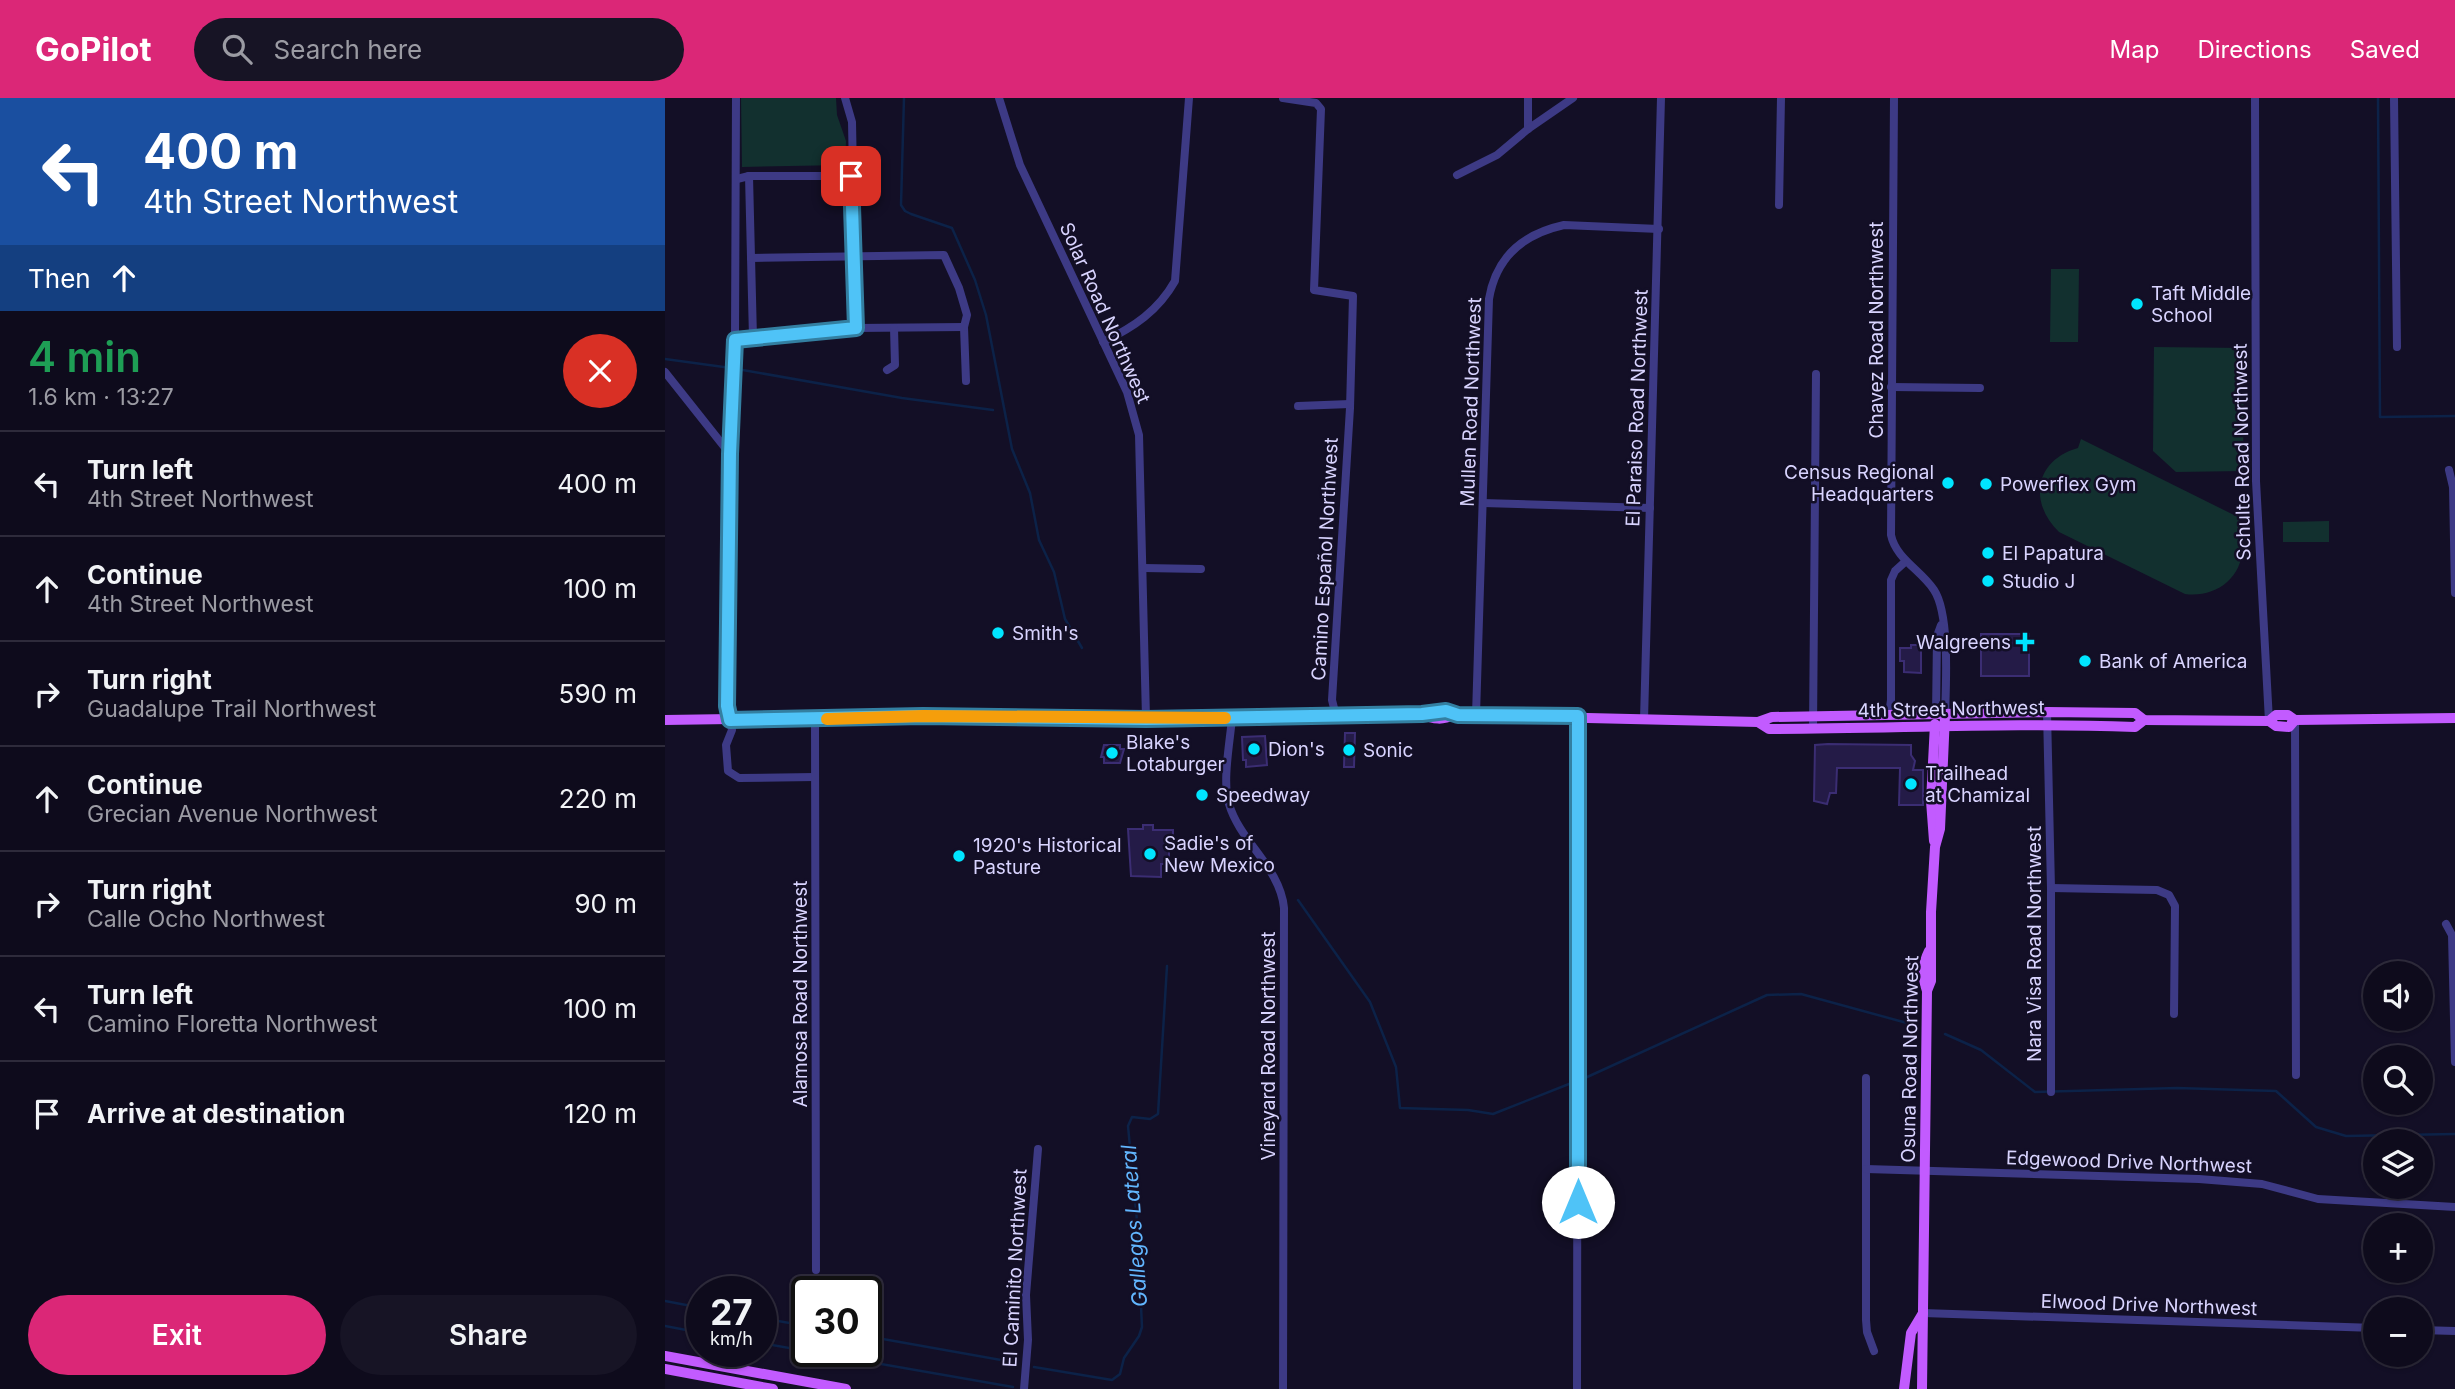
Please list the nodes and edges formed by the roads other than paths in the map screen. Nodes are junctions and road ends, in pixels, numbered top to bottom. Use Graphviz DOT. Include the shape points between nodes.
graph roads {
  1 [pos="736,98"];
  2 [pos="845,98"];
  3 [pos="999,98"];
  4 [pos="1189,98"];
  5 [pos="1283,98"];
  6 [pos="1528,98"];
  7 [pos="1573,98"];
  8 [pos="1661,98"];
  9 [pos="1780,98"];
  10 [pos="1894,98"];
  11 [pos="2255,98"];
  12 [pos="2394,98"];
  13 [pos="1528,129"];
  14 [pos="1457,174"];
  15 [pos="749,176"];
  16 [pos="851,176"];
  17 [pos="737,179"];
  18 [pos="1779,205"];
  19 [pos="1658,229"];
  20 [pos="852,256"];
  21 [pos="751,258"];
  22 [pos="964,327"];
  23 [pos="856,328"];
  24 [pos="894,328"];
  25 [pos="753,338"];
  26 [pos="735,340"];
  27 [pos="1103,342"];
  28 [pos="2397,347"];
  29 [pos="887,370"];
  30 [pos="665,372"];
  31 [pos="1816,374"];
  32 [pos="966,380"];
  33 [pos="1891,387"];
  34 [pos="1980,388"];
  35 [pos="1350,404"];
  36 [pos="1298,405"];
  37 [pos="730,454"];
  38 [pos="2449,470"];
  39 [pos="1483,503"];
  40 [pos="1650,508"];
  41 [pos="1906,561"];
  42 [pos="1144,568"];
  43 [pos="1201,569"];
  44 [pos="2455,593"];
  45 [pos="2047,712"];
  46 [pos="1476,715"];
  47 [pos="1814,715"];
  48 [pos="1883,715"];
  49 [pos="1336,716"];
  50 [pos="1578,716"];
  51 [pos="1232,718"];
  52 [pos="2455,718"];
  53 [pos="815,719"];
  54 [pos="1146,719"];
  55 [pos="665,720"];
  56 [pos="730,720"];
  57 [pos="1644,720"];
  58 [pos="2144,720"];
  59 [pos="2269,720"];
  60 [pos="2295,720"];
  61 [pos="1939,721"];
  62 [pos="1758,722"];
  63 [pos="2047,725"];
  64 [pos="1814,729"];
  65 [pos="815,778"];
  66 [pos="2051,888"];
  67 [pos="2446,924"];
  68 [pos="2174,1014"];
  69 [pos="2455,1062"];
  70 [pos="2296,1075"];
  71 [pos="1866,1078"];
  72 [pos="2051,1092"];
  73 [pos="1038,1149"];
  74 [pos="1866,1169"];
  75 [pos="1925,1170"];
  76 [pos="2455,1207"];
  77 [pos="816,1270"];
  78 [pos="1923,1313"];
  79 [pos="2363,1328"];
  80 [pos="2433,1330"];
  81 [pos="2455,1331"];
  82 [pos="1874,1351"];
  83 [pos="665,1356"];
  84 [pos="665,1369"];
  85 [pos="773,1389"];
  86 [pos="846,1389"];
  87 [pos="1024,1389"];
  88 [pos="1283,1389"];
  89 [pos="1577,1389"];
  90 [pos="1904,1389"];
  91 [pos="1922,1389"];
  1 -- 17 [label="street"];
  2 -- 16 [label="street" via="852,122"];
  3 -- 27 [label="street, Solar Road Northwest" via="1020,165"];
  4 -- 27 [label="street" via="1175,281 1164,302 1131,328"];
  5 -- 35 [label="street, Camino Español Northwest" via="1316,103 1321,109 1314,290 1353,296"];
  6 -- 13 [label="street"];
  7 -- 13 [label="street"];
  8 -- 19 [label="street, El Paraiso Road Northwest"];
  9 -- 18 [label="street"];
  10 -- 33 [label="street, Chavez Road Northwest"];
  11 -- 59 [label="street, Schulte Road Northwest" via="2256,481"];
  12 -- 28 [label="street"];
  13 -- 14 [label="street" via="1497,155"];
  15 -- 16 [label="street"];
  15 -- 17 [label="street"];
  15 -- 21 [label="street"];
  16 -- 20 [label="street"];
  17 -- 26 [label="street"];
  19 -- 39 [label="street, Mullen Road Northwest" via="1563,225 1523,240 1500,265 1489,299"];
  19 -- 40 [label="street, El Paraiso Road Northwest"];
  20 -- 21 [label="street"];
  20 -- 22 [label="street" via="944,255 967,315"];
  20 -- 23 [label="street"];
  21 -- 25 [label="street"];
  22 -- 24 [label="street"];
  22 -- 32 [label="street"];
  23 -- 24 [label="street"];
  23 -- 25 [label="street"];
  24 -- 29 [label="street" via="895,365"];
  25 -- 26 [label="street"];
  26 -- 37 [label="street"];
  27 -- 42 [label="street, Solar Road Northwest" via="1127,392 1139,435"];
  30 -- 37 [label="street"];
  31 -- 47 [label="street"];
  33 -- 34 [label="street"];
  33 -- 41 [label="street, Chavez Road Northwest" via="1891,535"];
  35 -- 36 [label="street"];
  35 -- 49 [label="street, Camino Español Northwest" via="1332,700"];
  37 -- 56 [label="street"];
  38 -- 44 [label="street"];
  39 -- 40 [label="street"];
  39 -- 46 [label="street, Mullen Road Northwest"];
  40 -- 57 [label="street, El Paraiso Road Northwest"];
  41 -- 48 [label="street" via="1892,575 1890,586 1891,691"];
  41 -- 61 [label="street, Osuna Road Northwest" via="1936,593 1942,622"];
  42 -- 43 [label="street"];
  42 -- 54 [label="street, Solar Road Northwest"];
  45 -- 58 [label="main road, 4th Street Northwest" via="2134,713"];
  45 -- 61 [label="main road, 4th Street Northwest"];
  45 -- 63 [label="street, Nara Visa Road Northwest"];
  46 -- 49 [label="main road, 4th Street Northwest" via="1446,711"];
  46 -- 50 [label="main road, 4th Street Northwest"];
  47 -- 48 [label="main road, 4th Street Northwest"];
  47 -- 62 [label="main road, 4th Street Northwest" via="1772,716"];
  47 -- 64 [label="street"];
  48 -- 61 [label="main road, 4th Street Northwest"];
  49 -- 51 [label="main road"];
  50 -- 57 [label="main road, 4th Street Northwest"];
  50 -- 89 [label="street"];
  51 -- 54 [label="main road"];
  51 -- 88 [label="street, Vineyard Road Northwest" via="1228,802 1279,884 1284,908"];
  52 -- 60 [label="main road, 4th Street Northwest"];
  53 -- 54 [label="main road"];
  53 -- 56 [label="main road"];
  53 -- 65 [label="street, Alamosa Road Northwest"];
  55 -- 56 [label="main road"];
  56 -- 65 [label="street" via="732,730 726,745 730,775 739,779"];
  57 -- 62 [label="main road, 4th Street Northwest"];
  58 -- 59 [label="main road, 4th Street Northwest"];
  58 -- 63 [label="main road, 4th Street Northwest" via="2135,727"];
  59 -- 60 [label="main road, 4th Street Northwest" via="2287,715"];
  60 -- 70 [label="street"];
  61 -- 63 [label="main road, 4th Street Northwest"];
  61 -- 64 [label="main road, 4th Street Northwest"];
  61 -- 75 [label="main road, Osuna Road Northwest" via="1931,801 1935,847 1929,950 1923,962 1927,991"];
  62 -- 64 [label="main road, 4th Street Northwest" via="1769,729"];
  63 -- 66 [label="street, Nara Visa Road Northwest"];
  65 -- 77 [label="street, Alamosa Road Northwest"];
  66 -- 68 [label="street" via="2157,890 2169,895 2175,906"];
  66 -- 72 [label="street, Nara Visa Road Northwest"];
  67 -- 69 [label="street" via="2452,934"];
  71 -- 74 [label="street"];
  73 -- 87 [label="street, El Caminito Northwest"];
  74 -- 75 [label="street, Edgewood Drive Northwest"];
  74 -- 82 [label="street" via="1867,1332"];
  75 -- 76 [label="street, Edgewood Drive Northwest" via="2199,1179 2262,1184 2318,1199"];
  75 -- 78 [label="main road, Osuna Road Northwest"];
  78 -- 79 [label="street, Elwood Drive Northwest"];
  78 -- 90 [label="main road, Osuna Road Northwest" via="1910,1333"];
  78 -- 91 [label="main road, Osuna Road Northwest"];
  80 -- 81 [label="street"];
  83 -- 86 [label="main road"];
  84 -- 85 [label="main road"];
}
